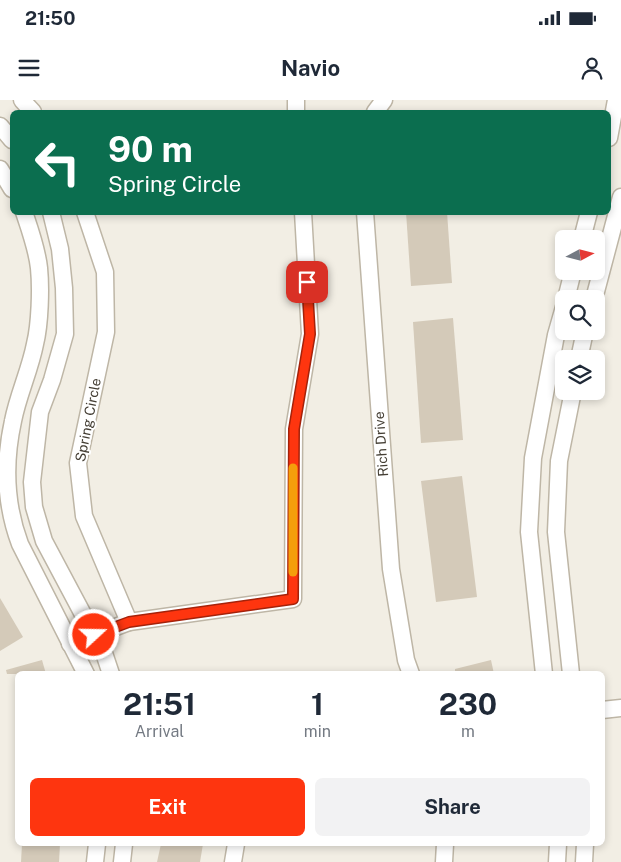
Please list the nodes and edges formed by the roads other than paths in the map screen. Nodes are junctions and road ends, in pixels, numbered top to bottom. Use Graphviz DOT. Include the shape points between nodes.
graph roads {
  1 [pos="22,100"];
  2 [pos="619,101"];
  3 [pos="31,110"];
  4 [pos="0,126"];
  5 [pos="611,131"];
  6 [pos="10,138"];
  7 [pos="0,169"];
  8 [pos="10,186"];
  9 [pos="621,197"];
  10 [pos="25,215"];
  11 [pos="52,215"];
  12 [pos="87,215"];
  13 [pos="303,215"];
  14 [pos="365,215"];
  15 [pos="588,215"];
  16 [pos="584,230"];
  17 [pos="596,290"];
  18 [pos="555,370"];
  19 [pos="571,400"];
  20 [pos="4,507"];
  21 [pos="34,507"];
  22 [pos="7,527"];
  23 [pos="129,622"];
  24 [pos="94,635"];
  25 [pos="70,644"];
  26 [pos="84,671"];
  27 [pos="110,671"];
  28 [pos="410,671"];
  29 [pos="544,671"];
  30 [pos="571,671"];
  31 [pos="621,708"];
  32 [pos="605,710"];
  33 [pos="97,846"];
  34 [pos="124,846"];
  35 [pos="236,846"];
  36 [pos="445,846"];
  37 [pos="558,846"];
  38 [pos="585,846"];
  39 [pos="95,862"];
  40 [pos="122,862"];
  41 [pos="233,862"];
  42 [pos="444,862"];
  43 [pos="557,862"];
  44 [pos="584,862"];
  1 -- 3 [label="street"];
  2 -- 5 [label="street"];
  4 -- 6 [label="street"];
  7 -- 8 [label="street"];
  9 -- 17 [label="street"];
  10 -- 20 [label="street" via="39,267 39,305 36,342 13,420"];
  11 -- 21 [label="street" via="60,249 65,334 40,412 32,482"];
  12 -- 23 [label="street, Spring Circle" via="105,272 106,332 78,463 84,516"];
  13 -- 23 [label="street" via="310,334 294,429 293,599"];
  14 -- 28 [label="street, Rich Drive" via="391,569"];
  15 -- 16 [label="street"];
  18 -- 29 [label="street" via="532,458 529,532"];
  19 -- 30 [label="street" via="559,461 556,532"];
  20 -- 21 [label="street"];
  20 -- 22 [label="street"];
  21 -- 22 [label="street"];
  21 -- 24 [label="street" via="44,541"];
  22 -- 25 [label="street" via="20,544"];
  23 -- 24 [label="street"];
  24 -- 25 [label="street"];
  24 -- 27 [label="street"];
  25 -- 26 [label="street"];
  31 -- 32 [label="street"];
  33 -- 39 [label="street"];
  34 -- 40 [label="street"];
  35 -- 41 [label="street"];
  36 -- 42 [label="street"];
  37 -- 43 [label="street"];
  38 -- 44 [label="street"];
}
